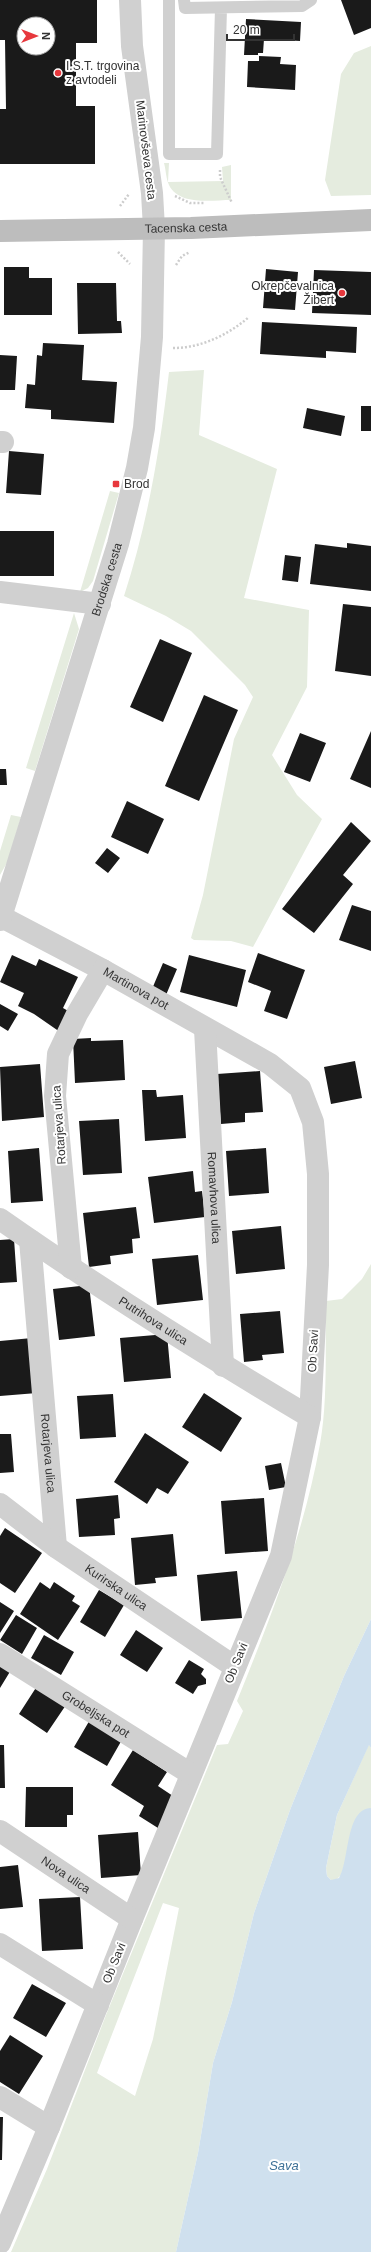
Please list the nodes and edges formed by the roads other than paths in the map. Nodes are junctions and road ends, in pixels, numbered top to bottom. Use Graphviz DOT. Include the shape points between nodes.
graph roads {
  1 [pos="130,0"];
  2 [pos="169,0"];
  3 [pos="311,0"];
  4 [pos="184,4"];
  5 [pos="221,8"];
  6 [pos="169,20"];
  7 [pos="371,220"];
  8 [pos="154,228"];
  9 [pos="0,231"];
  10 [pos="0,592"];
  11 [pos="100,604"];
  12 [pos="1,917"];
  13 [pos="103,970"];
  14 [pos="205,1029"];
  15 [pos="270,1064"];
  16 [pos="0,1218"];
  17 [pos="30,1240"];
  18 [pos="71,1268"];
  19 [pos="223,1366"];
  20 [pos="310,1417"];
  21 [pos="0,1504"];
  22 [pos="56,1547"];
  23 [pos="0,1654"];
  24 [pos="235,1666"];
  25 [pos="191,1774"];
  26 [pos="0,1831"];
  27 [pos="132,1919"];
  28 [pos="0,1944"];
  29 [pos="98,2005"];
  30 [pos="0,2096"];
  31 [pos="49,2127"];
  32 [pos="0,2243"];
  1 -- 8 [label="street, Marinovševa cesta" via="132,46 152,193"];
  2 -- 6 [label="lane"];
  3 -- 5 [label="lane" via="302,6"];
  4 -- 5 [label="lane"];
  4 -- 6 [label="lane"];
  5 -- 6 [label="lane" via="218,154 168,154"];
  7 -- 8 [label="main road, Tacenska cesta"];
  8 -- 9 [label="main road, Tacenska cesta"];
  8 -- 11 [label="street, Brodska cesta" via="151,348 144,428 137,468"];
  10 -- 11 [label="street"];
  11 -- 12 [label="street, Brodska cesta"];
  12 -- 13 [label="street, Martinova pot"];
  13 -- 14 [label="street, Martinova pot"];
  13 -- 18 [label="street, Rotarjeva ulica" via="77,1014 58,1054 55,1096"];
  14 -- 15 [label="street, Martinova pot"];
  14 -- 19 [label="street, Romavhova ulica"];
  15 -- 20 [label="street, Ob Savi" via="300,1088 313,1122 318,1174 318,1264"];
  16 -- 17 [label="street, Putrihova ulica"];
  17 -- 18 [label="street, Putrihova ulica"];
  17 -- 22 [label="street, Rotarjeva ulica"];
  18 -- 19 [label="street, Putrihova ulica"];
  19 -- 20 [label="street, Putrihova ulica"];
  20 -- 24 [label="street, Ob Savi" via="281,1556"];
  21 -- 22 [label="street, Kurirska ulica"];
  22 -- 24 [label="street, Kurirska ulica"];
  23 -- 25 [label="street, Grobeljska pot"];
  24 -- 25 [label="street, Ob Savi"];
  25 -- 27 [label="street, Ob Savi"];
  26 -- 27 [label="street, Nova ulica"];
  27 -- 29 [label="street, Ob Savi"];
  28 -- 29 [label="street"];
  29 -- 31 [label="street, Ob Savi"];
  30 -- 31 [label="street"];
  31 -- 32 [label="street, Ob Savi"];
}
